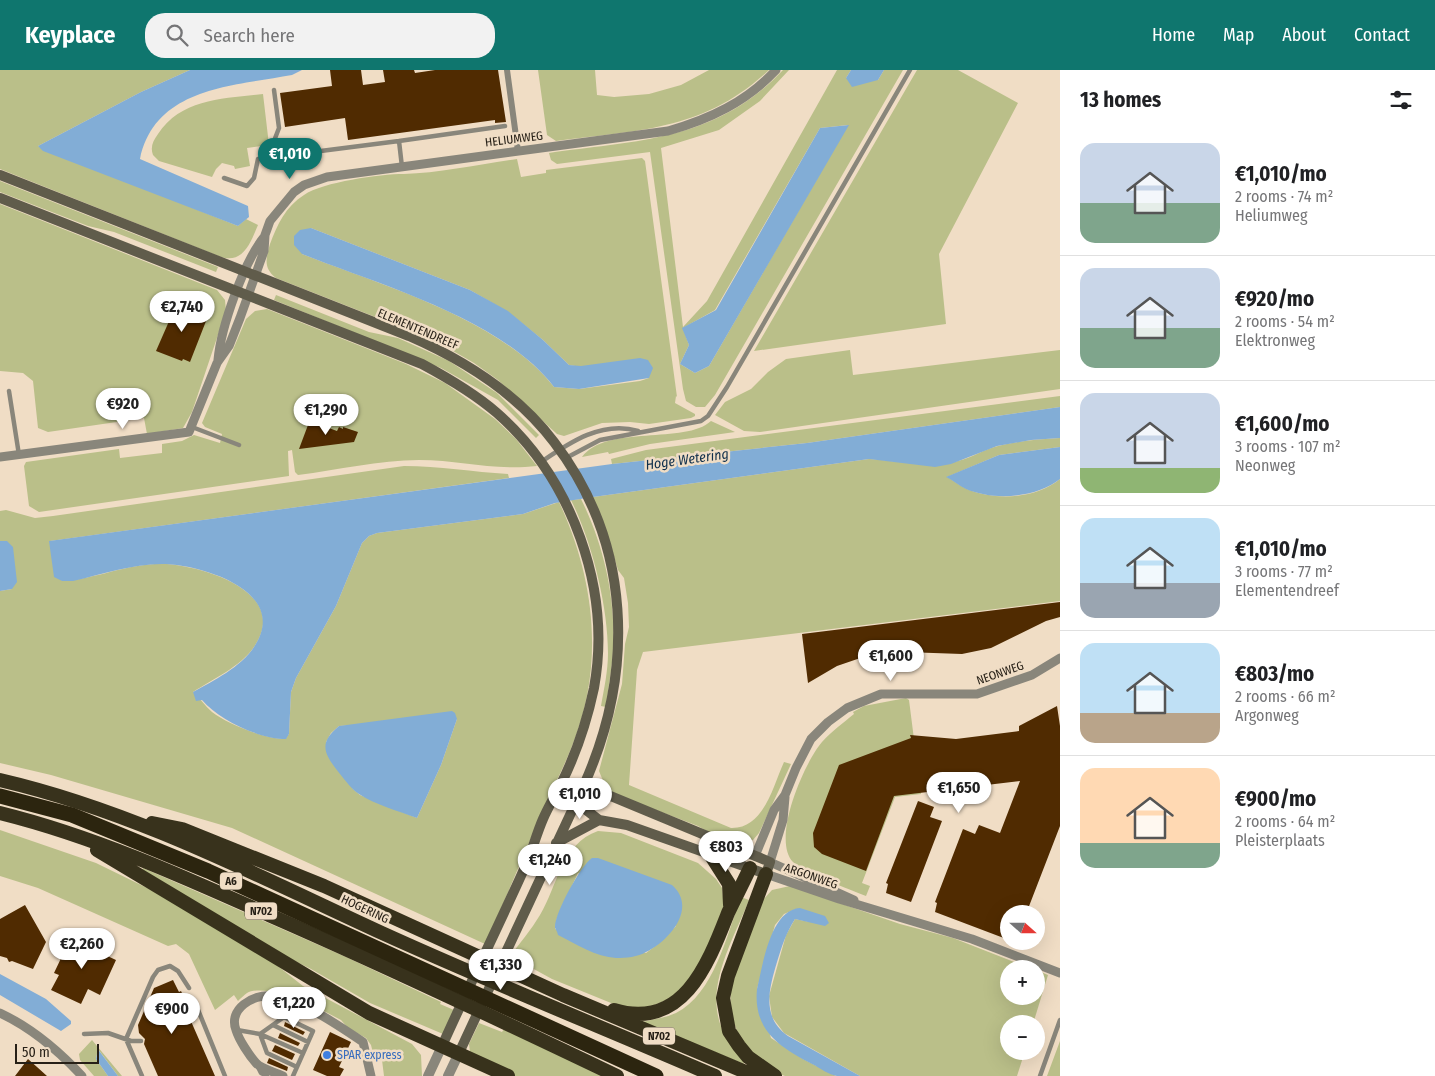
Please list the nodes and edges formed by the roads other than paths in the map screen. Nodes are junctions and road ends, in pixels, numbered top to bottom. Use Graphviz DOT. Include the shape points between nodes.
graph roads {
  1 [pos="507,70"];
  2 [pos="776,70"];
  3 [pos="910,70"];
  4 [pos="274,90"];
  5 [pos="505,126"];
  6 [pos="399,141"];
  7 [pos="518,151"];
  8 [pos="275,157"];
  9 [pos="402,167"];
  10 [pos="0,175"];
  11 [pos="224,178"];
  12 [pos="0,198"];
  13 [pos="265,235"];
  14 [pos="245,272"];
  15 [pos="255,276"];
  16 [pos="238,291"];
  17 [pos="248,295"];
  18 [pos="217,363"];
  19 [pos="10,391"];
  20 [pos="192,427"];
  21 [pos="639,432"];
  22 [pos="240,445"];
  23 [pos="562,454"];
  24 [pos="19,455"];
  25 [pos="0,457"];
  26 [pos="542,462"];
  27 [pos="1060,658"];
  28 [pos="0,780"];
  29 [pos="562,783"];
  30 [pos="584,785"];
  31 [pos="0,796"];
  32 [pos="785,796"];
  33 [pos="576,802"];
  34 [pos="0,813"];
  35 [pos="117,816"];
  36 [pos="599,820"];
  37 [pos="69,833"];
  38 [pos="556,844"];
  39 [pos="710,854"];
  40 [pos="753,862"];
  41 [pos="768,868"];
  42 [pos="730,911"];
  43 [pos="1060,972"];
  44 [pos="189,988"];
  45 [pos="452,990"];
  46 [pos="563,995"];
  47 [pos="194,1000"];
  48 [pos="497,1011"];
  49 [pos="0,1013"];
  50 [pos="1060,1020"];
  51 [pos="273,1025"];
  52 [pos="236,1030"];
  53 [pos="84,1034"];
  54 [pos="260,1034"];
  55 [pos="126,1040"];
  56 [pos="140,1040"];
  57 [pos="308,1042"];
  58 [pos="442,1046"];
  59 [pos="303,1053"];
  60 [pos="459,1053"];
  61 [pos="256,1064"];
  62 [pos="297,1067"];
  63 [pos="82,1076"];
  64 [pos="142,1076"];
  65 [pos="225,1076"];
  66 [pos="266,1076"];
  67 [pos="283,1076"];
  68 [pos="293,1076"];
  69 [pos="371,1076"];
  70 [pos="428,1076"];
  71 [pos="448,1076"];
  72 [pos="508,1076"];
  73 [pos="617,1076"];
  74 [pos="656,1076"];
  75 [pos="715,1076"];
  76 [pos="754,1076"];
  77 [pos="775,1076"];
  78 [pos="1040,1076"];
  1 -- 7 [label="street"];
  2 -- 7 [label="street, HELIUMWEG" via="737,102 695,123 668,131"];
  3 -- 21 [label="lane" via="708,416 688,425"];
  4 -- 8 [label="lane" via="279,128 273,148"];
  5 -- 6 [label="lane"];
  6 -- 8 [label="lane"];
  6 -- 9 [label="lane"];
  7 -- 9 [label="street, HELIUMWEG"];
  8 -- 11 [label="lane" via="258,159 249,185"];
  9 -- 13 [label="street, HELIUMWEG" via="327,178 304,185 277,210"];
  10 -- 14 [label="main road, ELEMENTENDREEF"];
  12 -- 16 [label="main road"];
  13 -- 14 [label="street, HELIUMWEG" via="256,246"];
  13 -- 15 [label="street, HELIUMWEG" via="264,251"];
  14 -- 15 [label="main road, ELEMENTENDREEF"];
  14 -- 16 [label="street, HELIUMWEG"];
  15 -- 17 [label="street, HELIUMWEG"];
  15 -- 23 [label="main road, ELEMENTENDREEF" via="409,336 458,359 530,415"];
  16 -- 17 [label="main road"];
  16 -- 18 [label="street, HELIUMWEG" via="219,343"];
  17 -- 18 [label="street, HELIUMWEG" via="229,346"];
  17 -- 26 [label="main road" via="422,364 444,376 497,413"];
  18 -- 20 [label="street"];
  19 -- 24 [label="lane"];
  20 -- 22 [label="lane"];
  20 -- 24 [label="street" via="189,432"];
  21 -- 23 [label="lane" via="600,440"];
  21 -- 23 [label="lane" via="626,427 597,431 581,436"];
  23 -- 26 [label="lane"];
  23 -- 30 [label="main road, ELEMENTENDREEF" via="590,504 612,574 619,635 609,720"];
  24 -- 25 [label="street"];
  26 -- 29 [label="main road" via="568,507 585,550 592,576 598,642 588,715"];
  27 -- 32 [label="street, NEONWEG" via="1032,675 977,694 881,694 847,708 812,739"];
  28 -- 35 [label="highway, HOGERING / N702" via="68,798"];
  29 -- 30 [label="main road, ARGONWEG"];
  29 -- 33 [label="main road, ARGONWEG"];
  29 -- 58 [label="main road"];
  30 -- 33 [label="main road, ELEMENTENDREEF"];
  30 -- 40 [label="main road, ARGONWEG"];
  31 -- 45 [label="highway, A6" via="72,815 141,842 208,871"];
  32 -- 40 [label="street, NEONWEG" via="774,810"];
  32 -- 41 [label="street, NEONWEG" via="783,820"];
  33 -- 36 [label="main road, ARGONWEG"];
  33 -- 38 [label="main road, ELEMENTENDREEF"];
  34 -- 37 [label="highway, N702"];
  35 -- 46 [label="highway, N702" via="182,829 239,850"];
  35 -- 75 [label="highway, HOGERING / N702"];
  36 -- 38 [label="main road"];
  36 -- 39 [label="main road, ARGONWEG" via="627,825"];
  37 -- 45 [label="highway, N702"];
  37 -- 58 [label="highway, N702" via="369,1013"];
  38 -- 60 [label="main road, ELEMENTENDREEF"];
  39 -- 40 [label="main road, ARGONWEG"];
  39 -- 42 [label="highway, N702" via="729,884"];
  40 -- 41 [label="main road, ARGONWEG"];
  40 -- 42 [label="highway, N702"];
  41 -- 43 [label="street, ARGONWEG" via="868,907 972,939"];
  41 -- 77 [label="highway" via="723,998 729,1031 748,1057"];
  42 -- 46 [label="highway, N702" via="700,977 669,1005 636,1015"];
  44 -- 55 [label="lane" via="176,968 167,966 158,970"];
  45 -- 48 [label="highway, A6"];
  46 -- 76 [label="highway, N702"];
  47 -- 65 [label="lane"];
  48 -- 73 [label="highway"];
  48 -- 74 [label="highway, A6"];
  49 -- 63 [label="street" via="28,1028 60,1052"];
  50 -- 78 [label="lane"];
  51 -- 54 [label="lane"];
  51 -- 57 [label="lane"];
  51 -- 57 [label="lane" via="284,1018 313,1031"];
  52 -- 54 [label="lane"];
  52 -- 61 [label="street"];
  52 -- 69 [label="street" via="237,1013 255,997 270,996 291,1001 363,1042"];
  53 -- 55 [label="lane" via="108,1032"];
  54 -- 59 [label="lane"];
  54 -- 62 [label="lane" via="266,1053"];
  55 -- 56 [label="lane"];
  55 -- 64 [label="lane"];
  57 -- 59 [label="lane"];
  58 -- 60 [label="highway, N702"];
  58 -- 70 [label="street"];
  59 -- 62 [label="lane"];
  60 -- 71 [label="street"];
  60 -- 72 [label="highway, N702"];
  61 -- 66 [label="lane"];
  61 -- 67 [label="street"];
  62 -- 68 [label="lane"];
}
